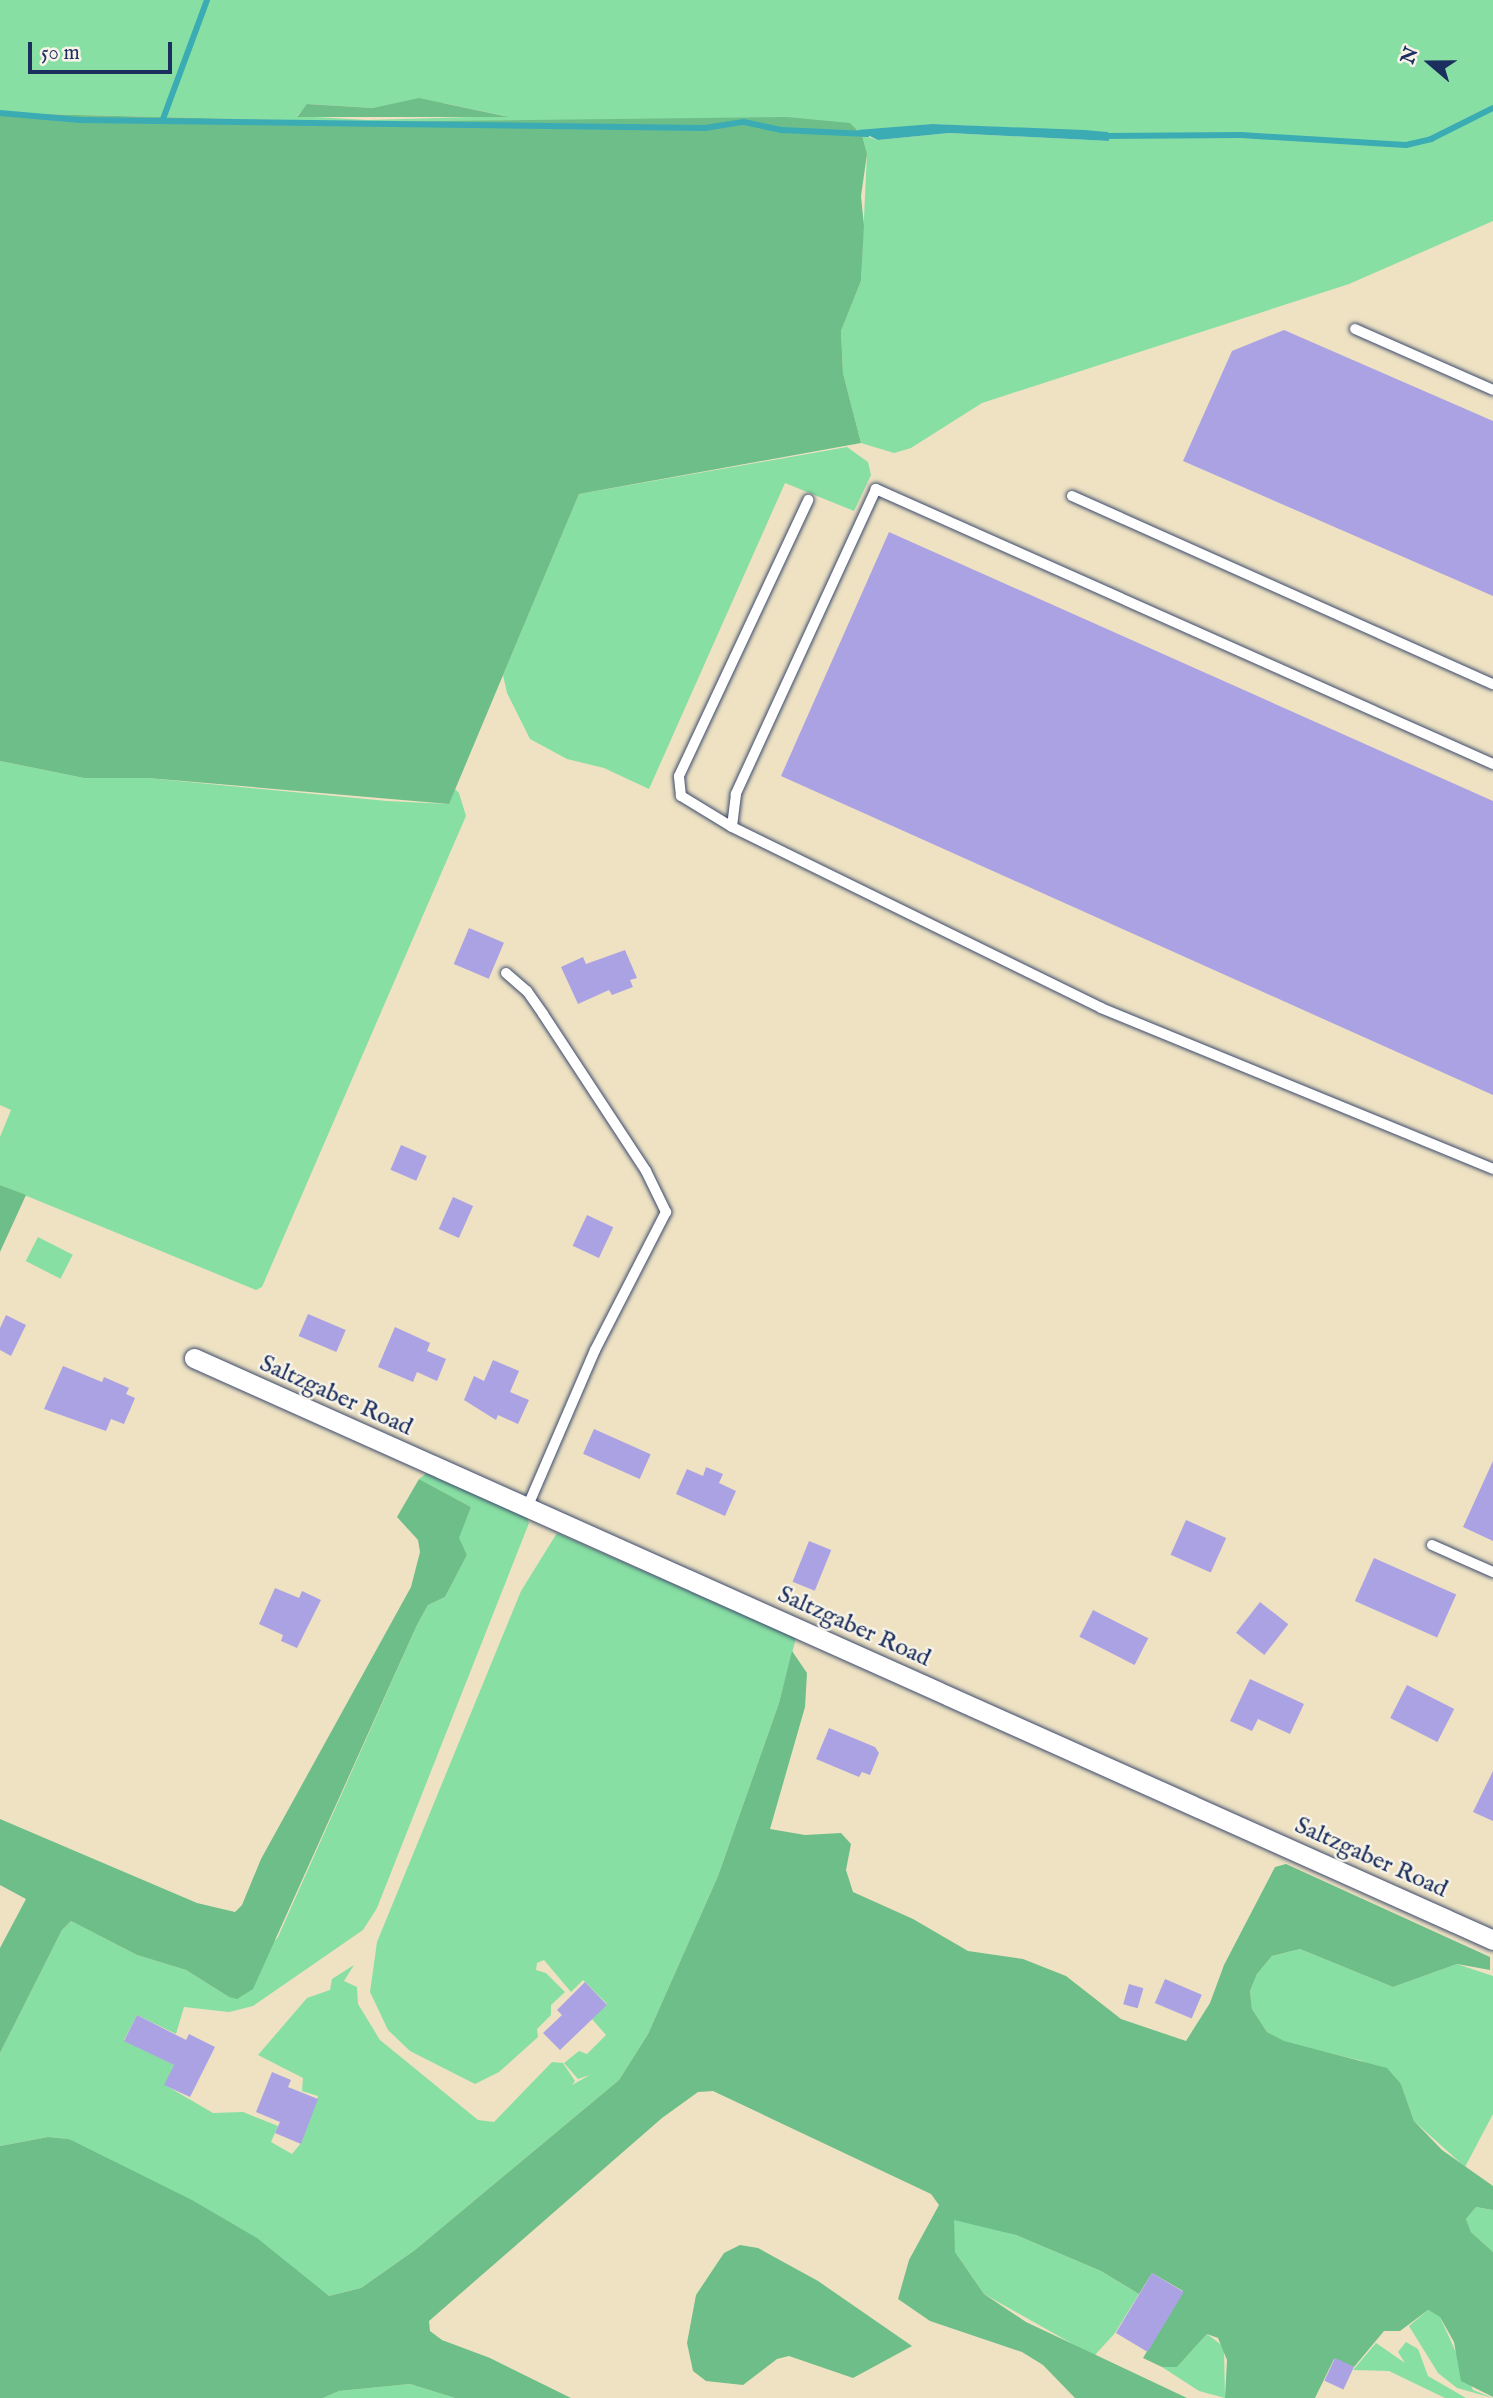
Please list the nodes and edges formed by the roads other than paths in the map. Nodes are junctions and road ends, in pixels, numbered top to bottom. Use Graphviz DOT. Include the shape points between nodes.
graph roads {
  1 [pos="1356,329"];
  2 [pos="1493,390"];
  3 [pos="1072,496"];
  4 [pos="808,500"];
  5 [pos="1493,684"];
  6 [pos="1493,764"];
  7 [pos="732,827"];
  8 [pos="506,973"];
  9 [pos="1493,1170"];
  10 [pos="194,1358"];
  11 [pos="527,1508"];
  12 [pos="1432,1545"];
  13 [pos="1493,1572"];
  14 [pos="1493,1940"];
  1 -- 2 [label="lane"];
  3 -- 5 [label="lane"];
  4 -- 7 [label="lane" via="679,776 681,796"];
  6 -- 7 [label="lane" via="877,489 736,794"];
  7 -- 9 [label="lane" via="1101,1008"];
  8 -- 11 [label="lane" via="527,991 543,1014 646,1171 666,1212 595,1350"];
  10 -- 11 [label="street, Saltzgaber Road"];
  11 -- 14 [label="street, Saltzgaber Road"];
  12 -- 13 [label="lane"];
}
